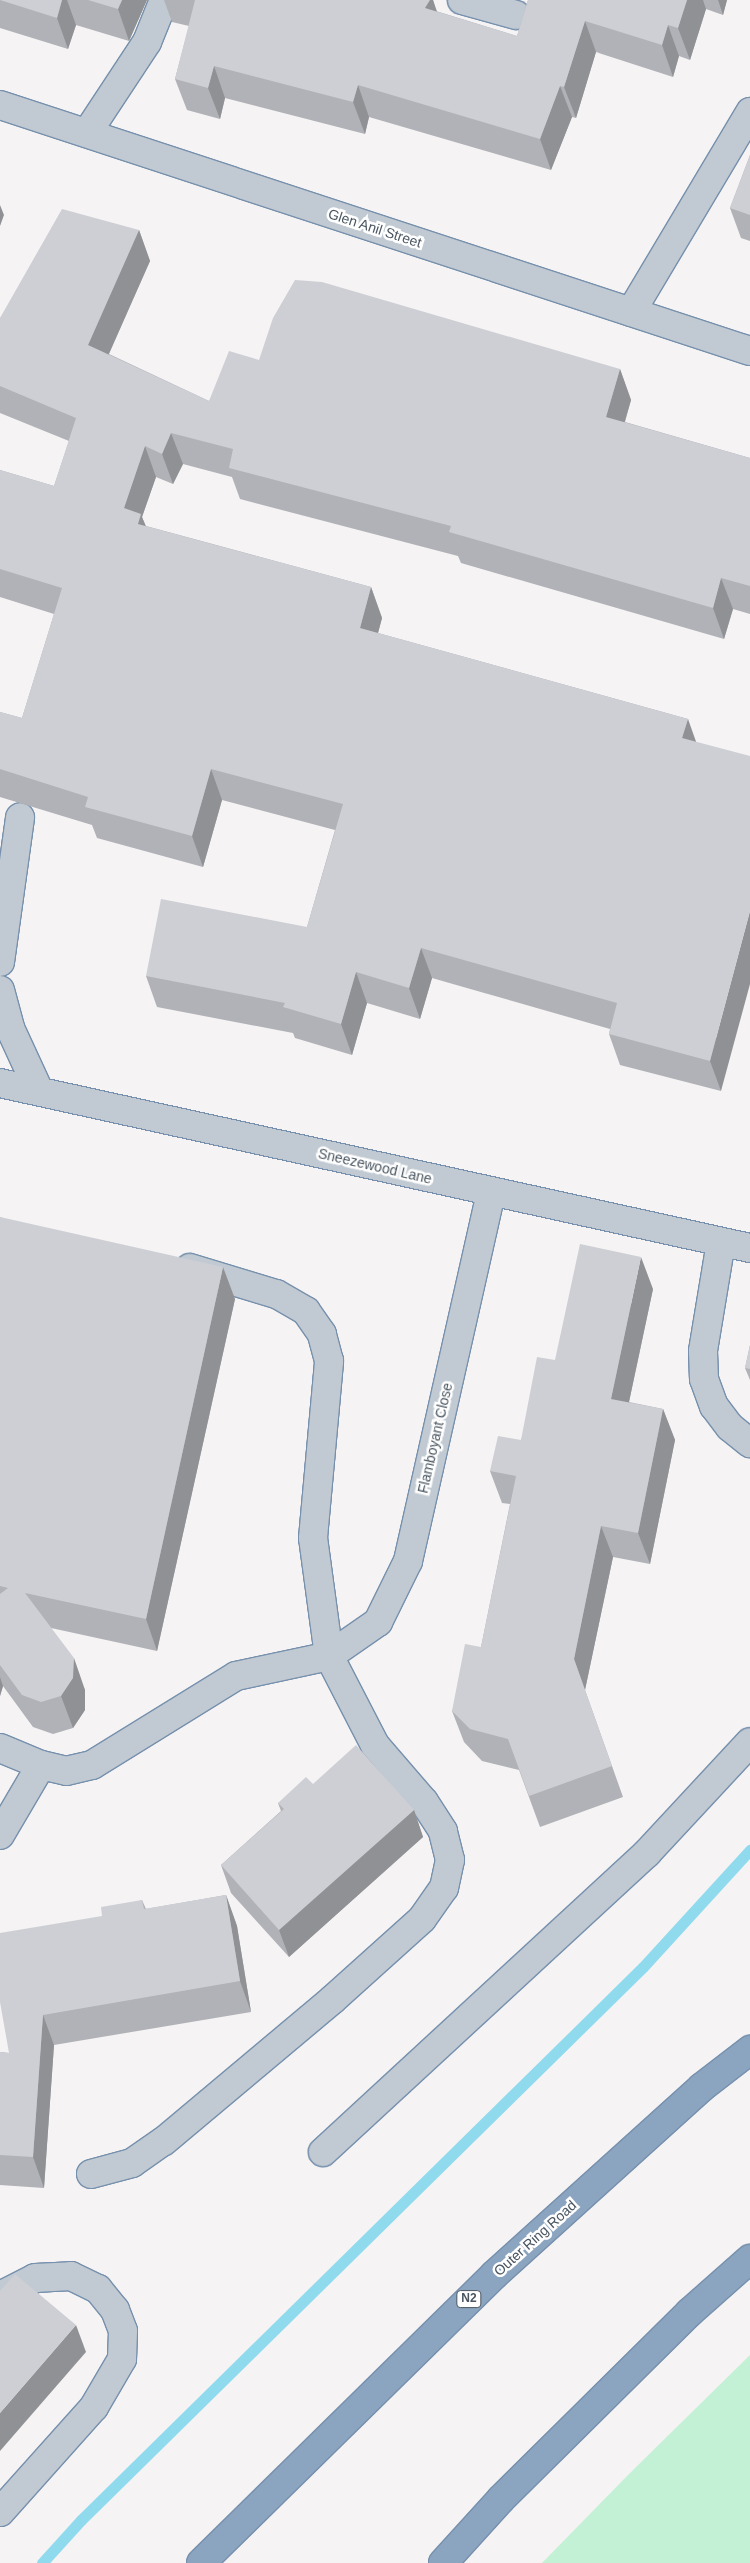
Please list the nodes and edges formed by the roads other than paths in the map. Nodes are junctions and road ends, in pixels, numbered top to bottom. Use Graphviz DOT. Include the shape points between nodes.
graph roads {
  1 [pos="164,0"];
  2 [pos="462,0"];
  3 [pos="516,15"];
  4 [pos="0,105"];
  5 [pos="750,112"];
  6 [pos="87,133"];
  7 [pos="631,312"];
  8 [pos="750,351"];
  9 [pos="20,817"];
  10 [pos="0,962"];
  11 [pos="0,990"];
  12 [pos="0,1083"];
  13 [pos="39,1091"];
  14 [pos="491,1192"];
  15 [pos="721,1242"];
  16 [pos="750,1248"];
  17 [pos="165,1263"];
  18 [pos="750,1443"];
  19 [pos="329,1656"];
  20 [pos="750,1742"];
  21 [pos="0,1748"];
  22 [pos="41,1765"];
  23 [pos="0,1835"];
  24 [pos="750,2050"];
  25 [pos="322,2152"];
  26 [pos="91,2174"];
  27 [pos="750,2259"];
  28 [pos="0,2296"];
  29 [pos="0,2512"];
  30 [pos="200,2563"];
  31 [pos="443,2563"];
  1 -- 6 [label="street" via="147,42"];
  2 -- 3 [label="street"];
  4 -- 6 [label="street, Glen Anil Street"];
  5 -- 7 [label="street"];
  6 -- 7 [label="street, Glen Anil Street"];
  7 -- 8 [label="street, Glen Anil Street"];
  9 -- 10 [label="street"];
  11 -- 13 [label="street" via="10,1028"];
  12 -- 13 [label="street, Sneezewood Lane"];
  13 -- 14 [label="street, Sneezewood Lane"];
  14 -- 15 [label="street, Sneezewood Lane"];
  14 -- 19 [label="street, Flamboyant Close" via="408,1561 378,1622"];
  15 -- 16 [label="street, Sneezewood Lane"];
  15 -- 18 [label="street" via="703,1351 704,1379 714,1406 730,1427"];
  17 -- 19 [label="street" via="214,1273 276,1294 306,1311 322,1334 329,1361 313,1538"];
  19 -- 22 [label="street" via="236,1676 92,1765 66,1771"];
  19 -- 26 [label="street" via="375,1745 424,1802 443,1831 450,1860 444,1888 422,1919 164,2141 132,2164"];
  20 -- 25 [label="street" via="648,1853"];
  21 -- 22 [label="street"];
  22 -- 23 [label="street"];
  24 -- 30 [label="highway, Outer Ring Road / N2" via="702,2087 494,2275"];
  27 -- 31 [label="highway" via="683,2319 502,2499"];
  28 -- 29 [label="street" via="35,2278 71,2276 98,2289 114,2310 123,2331 122,2359 94,2407"];
}
